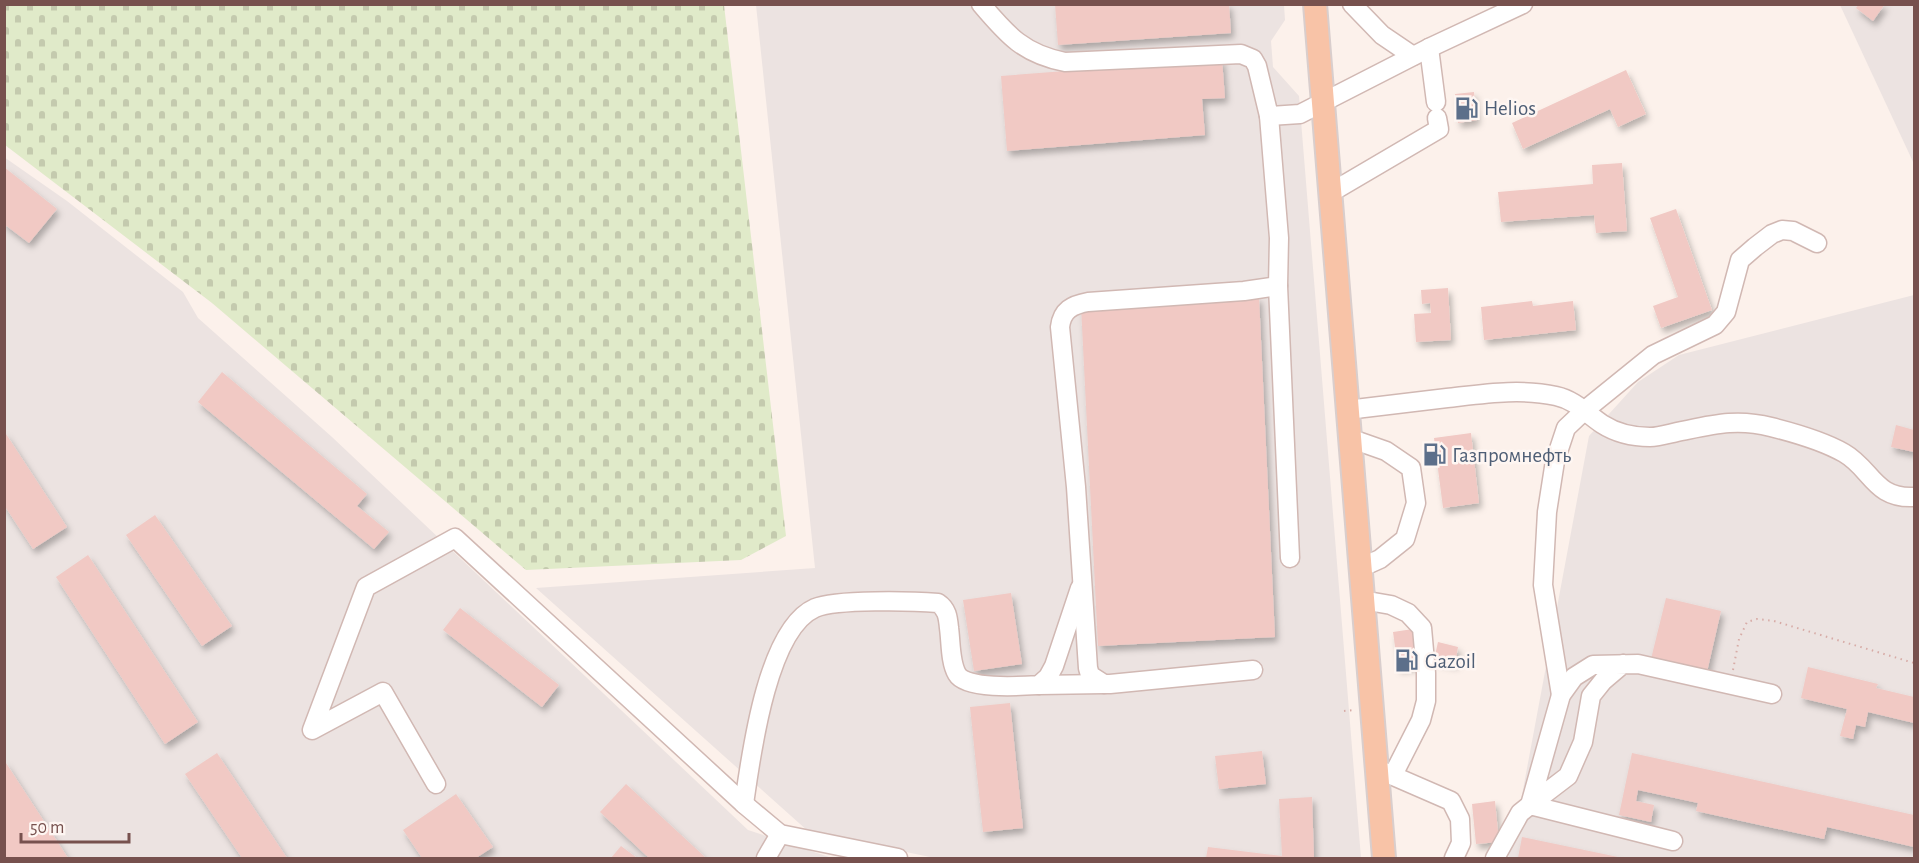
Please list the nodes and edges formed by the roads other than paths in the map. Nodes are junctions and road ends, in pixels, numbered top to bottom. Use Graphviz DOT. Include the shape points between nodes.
graph roads {
  1 [pos="981,4"];
  2 [pos="1316,4"];
  3 [pos="1352,4"];
  4 [pos="1523,4"];
  5 [pos="1421,52"];
  6 [pos="1323,101"];
  7 [pos="1269,116"];
  8 [pos="1330,193"];
  9 [pos="1817,243"];
  10 [pos="1278,286"];
  11 [pos="1347,410"];
  12 [pos="1585,410"];
  13 [pos="1349,438"];
  14 [pos="1914,497"];
  15 [pos="1290,558"];
  16 [pos="1360,568"];
  17 [pos="1082,580"];
  18 [pos="1362,600"];
  19 [pos="1623,664"];
  20 [pos="1253,669"];
  21 [pos="1104,684"];
  22 [pos="1039,685"];
  23 [pos="1772,694"];
  24 [pos="1561,695"];
  25 [pos="1384,772"];
  26 [pos="436,784"];
  27 [pos="744,804"];
  28 [pos="1530,805"];
  29 [pos="780,834"];
  30 [pos="1672,841"];
  31 [pos="766,858"];
  32 [pos="898,858"];
  33 [pos="1384,858"];
  34 [pos="1454,858"];
  35 [pos="1495,858"];
  1 -- 7 [label="street" via="1023,47 1065,63 1249,56 1257,66"];
  2 -- 6 [label="main road"];
  3 -- 5 [label="street" via="1382,35"];
  4 -- 5 [label="street"];
  5 -- 6 [label="street"];
  5 -- 8 [label="street" via="1439,129"];
  6 -- 7 [label="street" via="1300,114"];
  6 -- 8 [label="main road"];
  7 -- 10 [label="street" via="1279,238"];
  8 -- 11 [label="main road"];
  9 -- 12 [label="street" via="1793,231 1772,234 1740,260 1726,312 1715,325 1653,355"];
  10 -- 15 [label="street"];
  10 -- 17 [label="street" via="1088,302 1072,306 1061,317"];
  11 -- 12 [label="street" via="1534,392 1559,396"];
  11 -- 13 [label="main road"];
  12 -- 14 [label="street" via="1615,431 1652,437 1720,423 1746,421 1772,427 1845,453 1882,489"];
  12 -- 24 [label="street" via="1566,428 1555,461 1547,512 1543,585"];
  13 -- 16 [label="main road"];
  13 -- 16 [label="street" via="1386,451 1411,468 1416,503 1405,539 1380,559"];
  16 -- 18 [label="main road"];
  17 -- 21 [label="street" via="1088,668 1090,675"];
  17 -- 22 [label="street" via="1054,666"];
  18 -- 25 [label="main road"];
  18 -- 25 [label="street" via="1408,613 1422,628 1426,701 1420,720"];
  19 -- 23 [label="street"];
  19 -- 24 [label="street" via="1593,665 1574,677"];
  19 -- 28 [label="street" via="1591,696 1583,742 1568,776"];
  20 -- 21 [label="street"];
  21 -- 22 [label="street"];
  22 -- 27 [label="street" via="962,680 953,664 948,617 939,603 838,603 818,607 794,624 775,658 752,746"];
  24 -- 28 [label="street"];
  25 -- 33 [label="main road"];
  25 -- 34 [label="street" via="1451,801 1460,819 1461,843"];
  26 -- 27 [label="street" via="382,693 312,730 366,587 455,538"];
  27 -- 29 [label="street"];
  28 -- 30 [label="street"];
  28 -- 35 [label="street" via="1520,813"];
  29 -- 31 [label="street"];
  29 -- 32 [label="street"];
}
